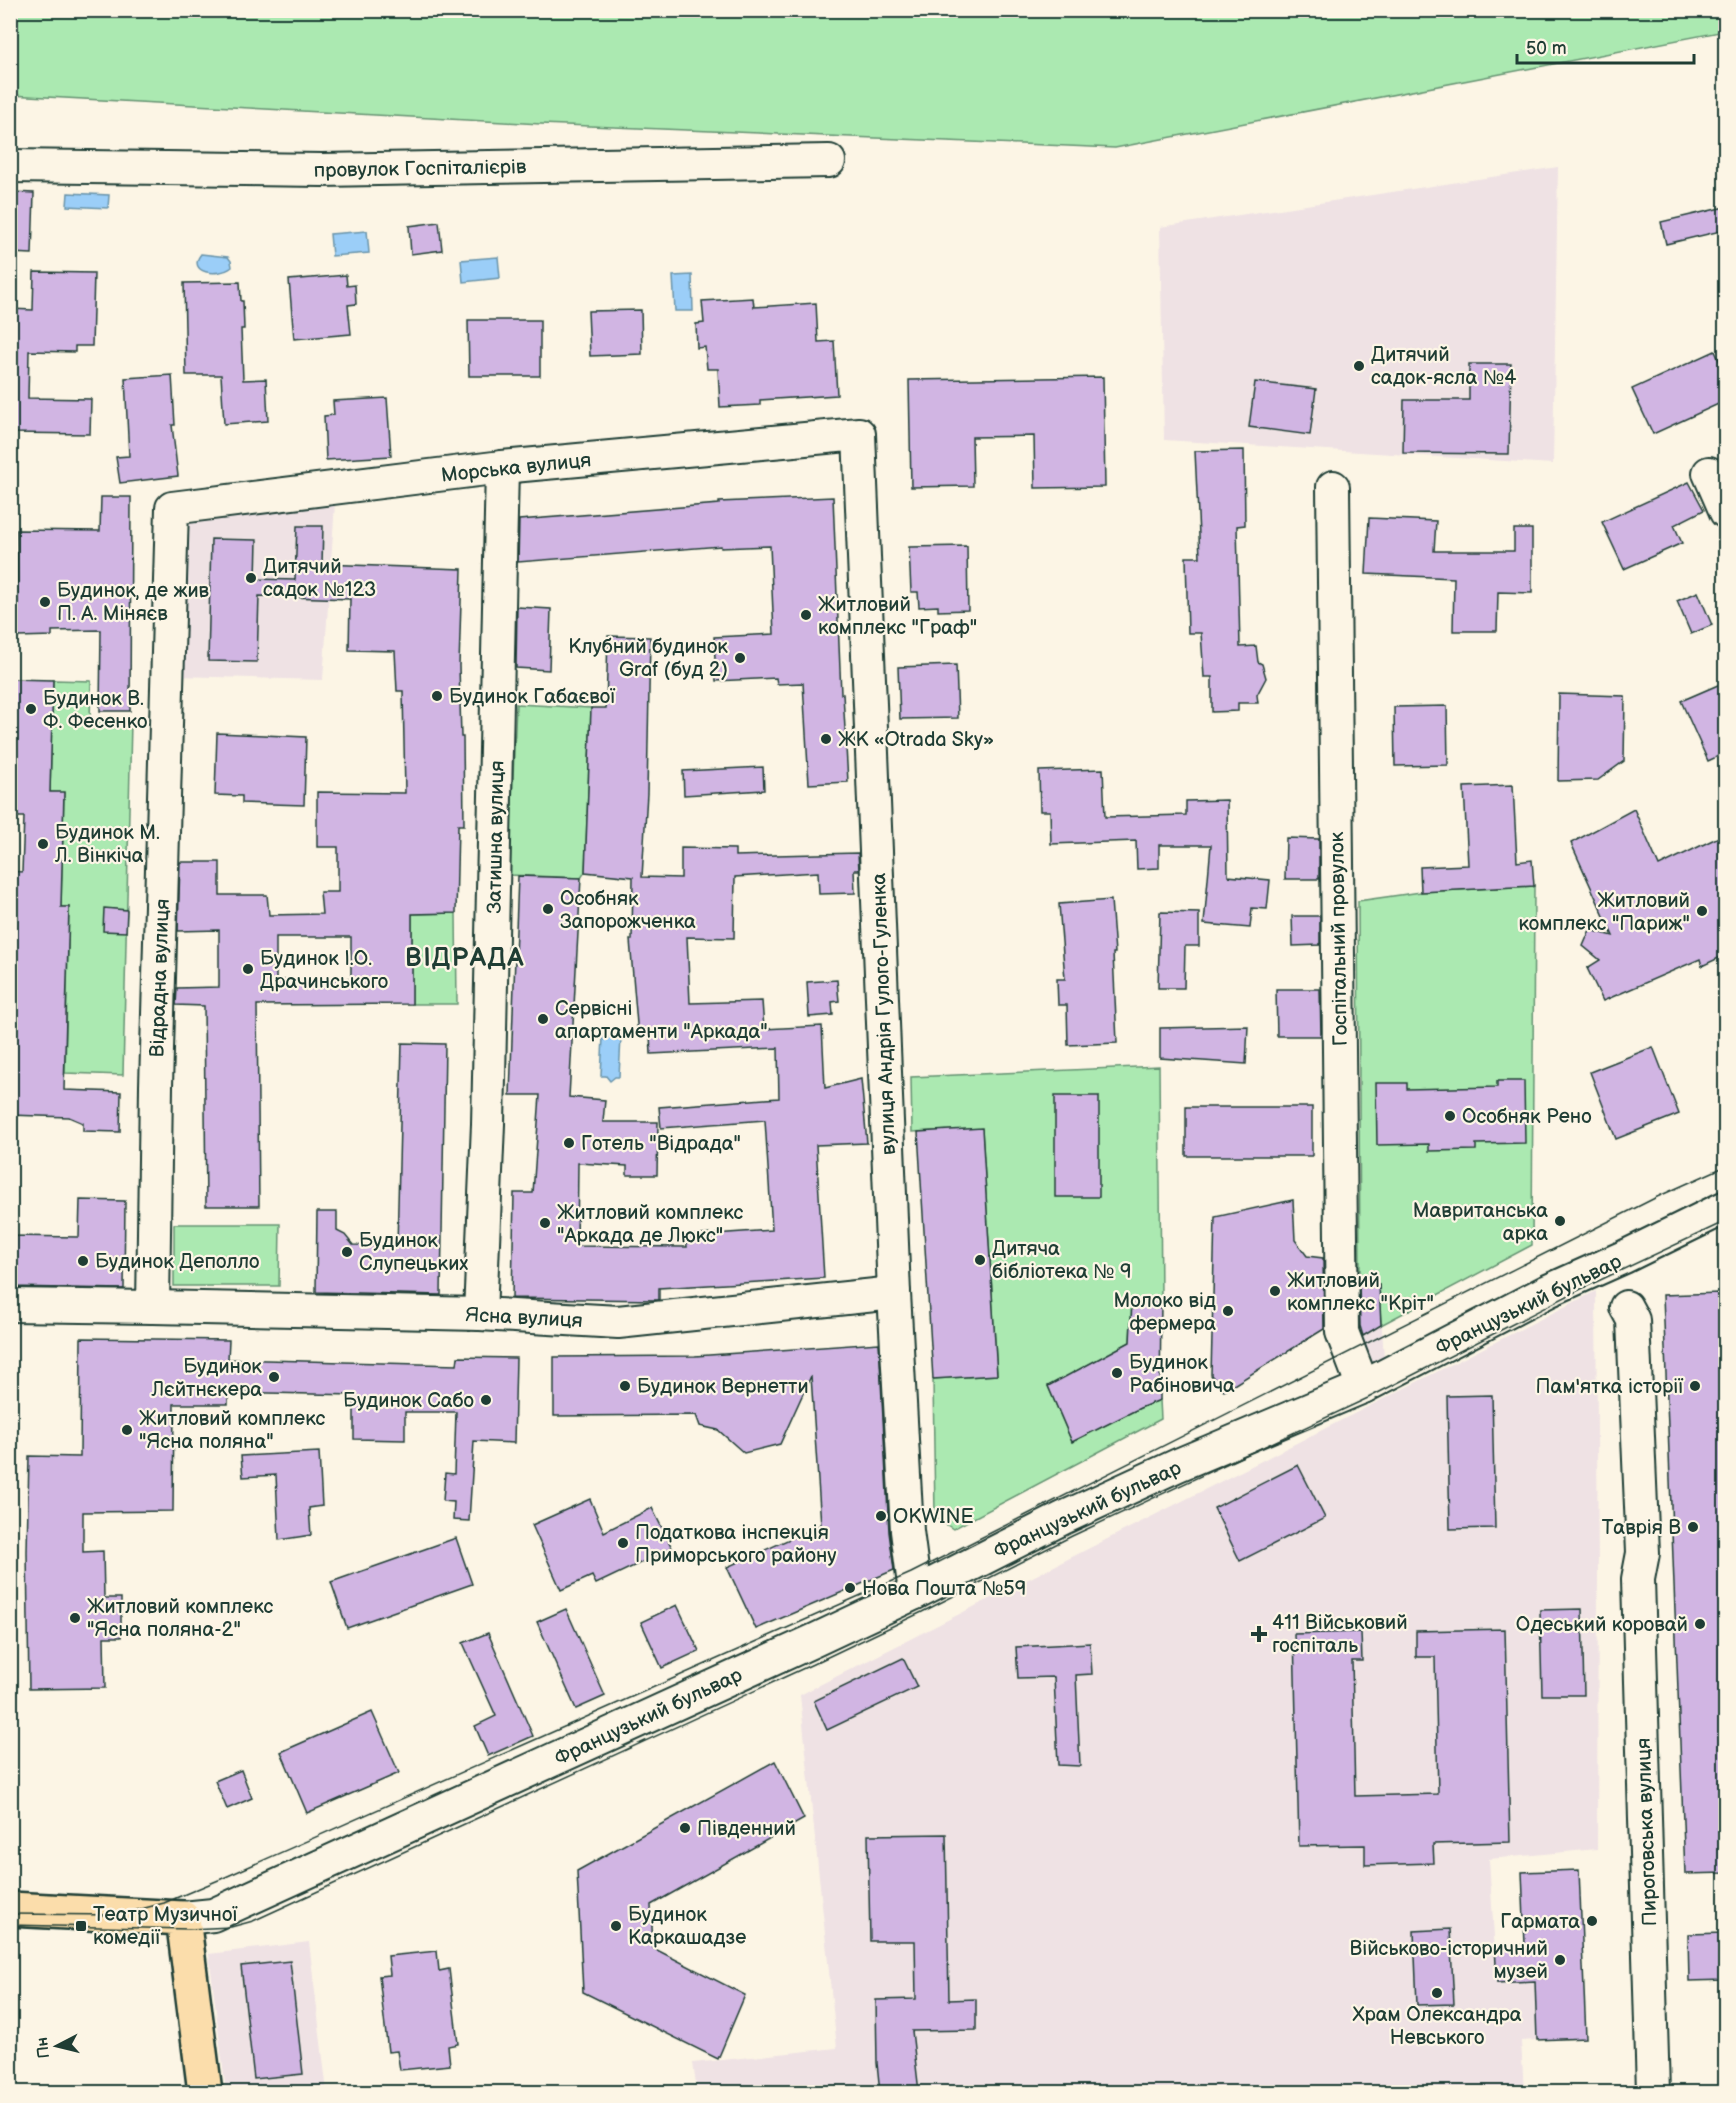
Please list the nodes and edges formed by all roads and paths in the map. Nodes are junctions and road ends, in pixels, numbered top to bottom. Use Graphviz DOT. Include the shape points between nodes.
graph roads {
  1 [pos="829,161"];
  2 [pos="10,166"];
  3 [pos="860,434"];
  4 [pos="502,467"];
  5 [pos="1709,472"];
  6 [pos="1333,487"];
  7 [pos="172,507"];
  8 [pos="1725,512"];
  9 [pos="1725,1207"];
  10 [pos="1624,1257"];
  11 [pos="894,1293"];
  12 [pos="10,1305"];
  13 [pos="153,1307"];
  14 [pos="480,1314"];
  15 [pos="1363,1386"];
  16 [pos="915,1593"];
  17 [pos="10,1909"];
  18 [pos="183,1918"];
  19 [pos="205,2092"];
  20 [pos="1653,2092"];
  1 -- 2 [label="street, провулок Госпіталієрів" via="322,170"];
  3 -- 4 [label="street, Морська вулиця"];
  3 -- 11 [label="street, вулиця Андрія Гулого-Гуленка"];
  4 -- 7 [label="street, Морська вулиця"];
  4 -- 14 [label="street, Затишна вулиця" via="488,1124"];
  5 -- 8 [label="street"];
  6 -- 15 [label="street, Госпітальний провулок" via="1342,1332"];
  7 -- 13 [label="street, Відрадна вулиця"];
  9 -- 10 [label="street, Французький бульвар"];
  10 -- 15 [label="street, Французький бульвар" via="1548,1291"];
  10 -- 20 [label="street, Пироговська вулиця" via="1626,1307 1622,1320 1632,1553 1638,1571"];
  11 -- 14 [label="street, Ясна вулиця" via="618,1322"];
  11 -- 16 [label="street, вулиця Андрія Гулого-Гуленка" via="907,1531"];
  12 -- 13 [label="street"];
  13 -- 14 [label="street, Ясна вулиця"];
  15 -- 16 [label="street, Французький бульвар" via="1063,1518"];
  16 -- 18 [label="street, Французький бульвар" via="213,1916"];
  17 -- 18 [label="main road"];
  18 -- 19 [label="main road"];
}
